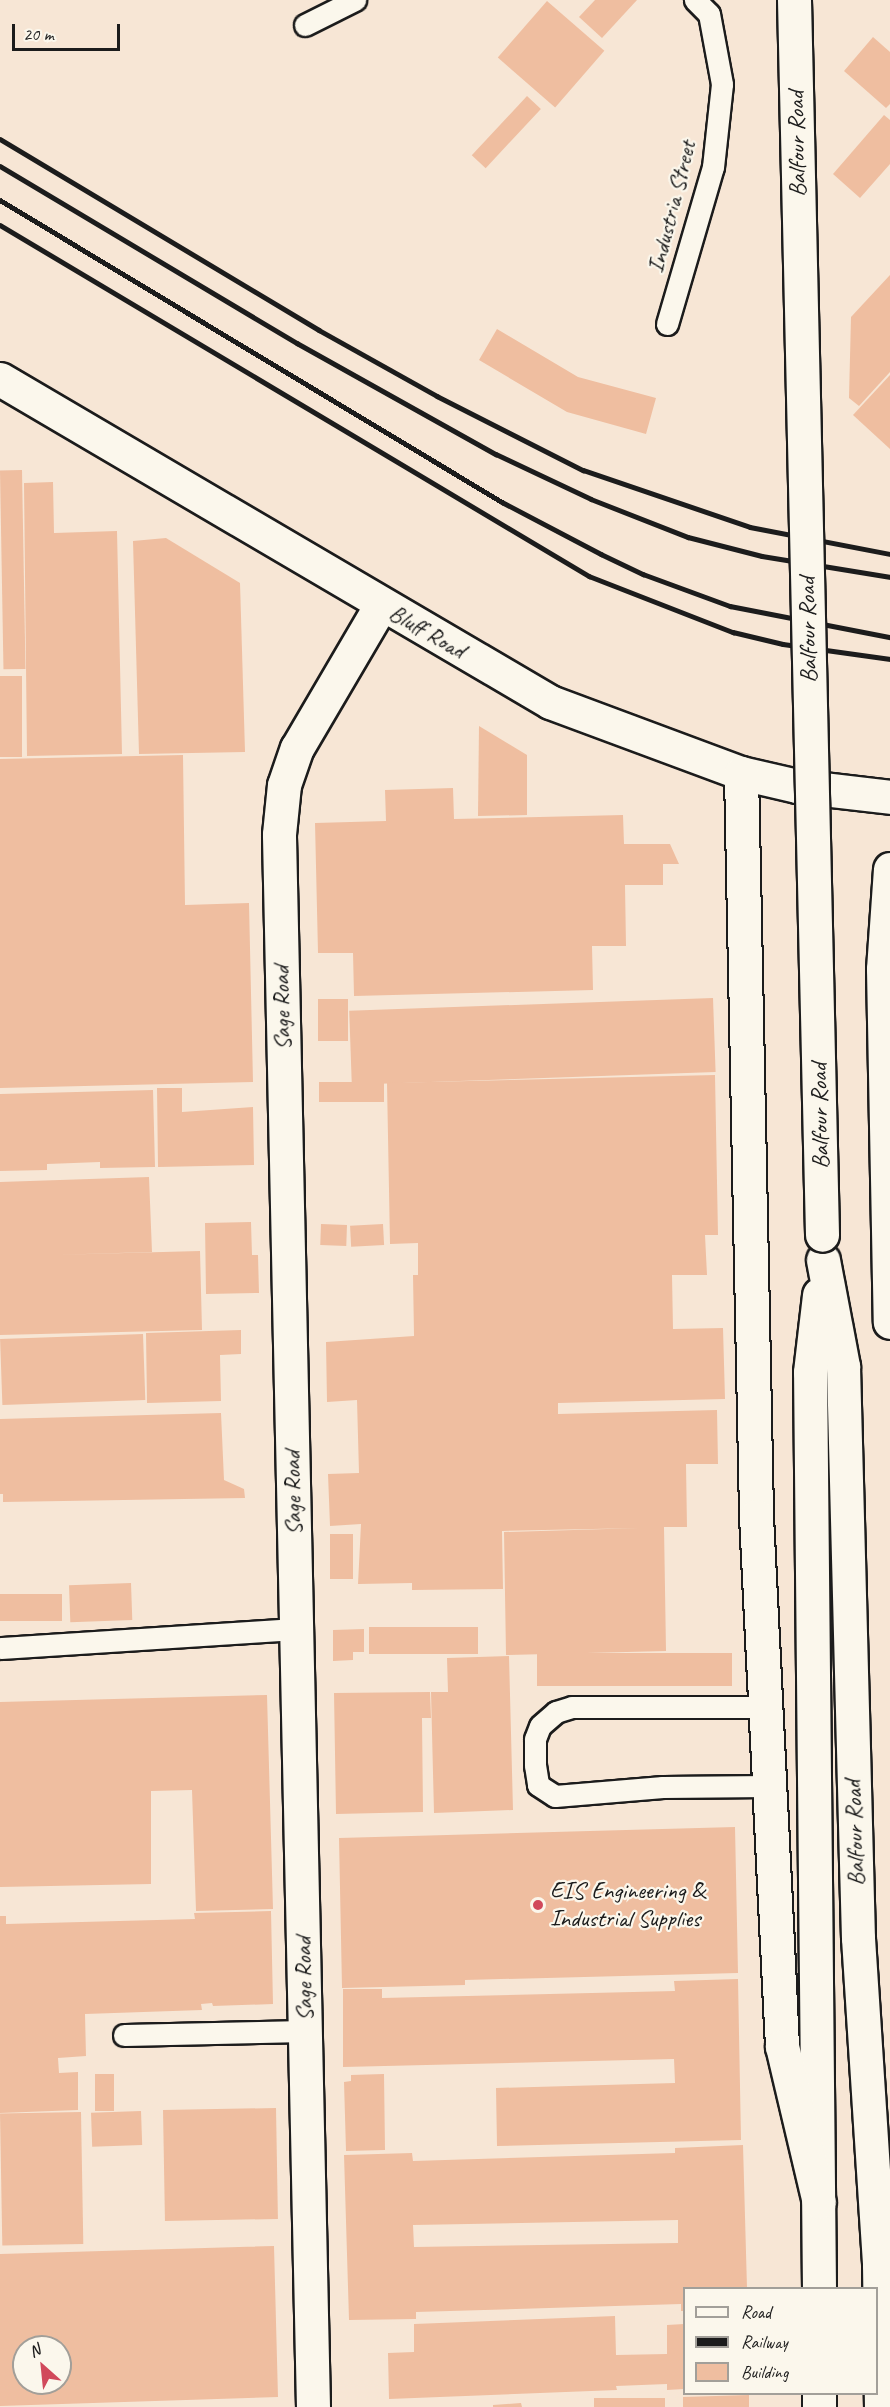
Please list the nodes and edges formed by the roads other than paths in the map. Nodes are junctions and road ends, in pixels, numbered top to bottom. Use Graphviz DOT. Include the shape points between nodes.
graph roads {
  1 [pos="355,0"];
  2 [pos="695,0"];
  3 [pos="794,0"];
  4 [pos="305,26"];
  5 [pos="667,324"];
  6 [pos="0,379"];
  7 [pos="381,605"];
  8 [pos="741,773"];
  9 [pos="890,797"];
  10 [pos="890,869"];
  11 [pos="823,1247"];
  12 [pos="890,1322"];
  13 [pos="296,1629"];
  14 [pos="0,1648"];
  15 [pos="765,1707"];
  16 [pos="769,1786"];
  17 [pos="305,2031"];
  18 [pos="124,2035"];
  19 [pos="819,2202"];
  20 [pos="890,2227"];
  21 [pos="879,2264"];
  22 [pos="819,2287"];
  23 [pos="313,2407"];
  24 [pos="881,2407"];
  1 -- 4 [label="lane"];
  2 -- 5 [label="lane, Industria Street" via="709,14 722,84 713,168"];
  3 -- 11 [label="street, Balfour Road, bridge"];
  6 -- 7 [label="street, Bluff Road"];
  7 -- 8 [label="street, Bluff Road" via="550,702"];
  7 -- 13 [label="street, Sage Road" via="297,748 284,785 279,834"];
  8 -- 9 [label="street, Bluff Road" via="797,786"];
  8 -- 15 [label="street" via="756,1516"];
  10 -- 12 [label="street" via="883,969"];
  11 -- 19 [label="street, Balfour Road" via="810,1372"];
  11 -- 21 [label="street, Balfour Road" via="843,1366 858,1938"];
  13 -- 14 [label="lane"];
  13 -- 17 [label="street, Sage Road"];
  15 -- 16 [label="street"];
  15 -- 16 [label="lane" via="572,1707 556,1712 540,1726 535,1739 535,1765 538,1785 543,1792 555,1796 663,1787"];
  16 -- 19 [label="street" via="782,2046"];
  17 -- 18 [label="lane"];
  17 -- 23 [label="street, Sage Road"];
  19 -- 22 [label="street, Balfour Road"];
  20 -- 21 [label="street"];
  21 -- 24 [label="street, Balfour Road"];
}
